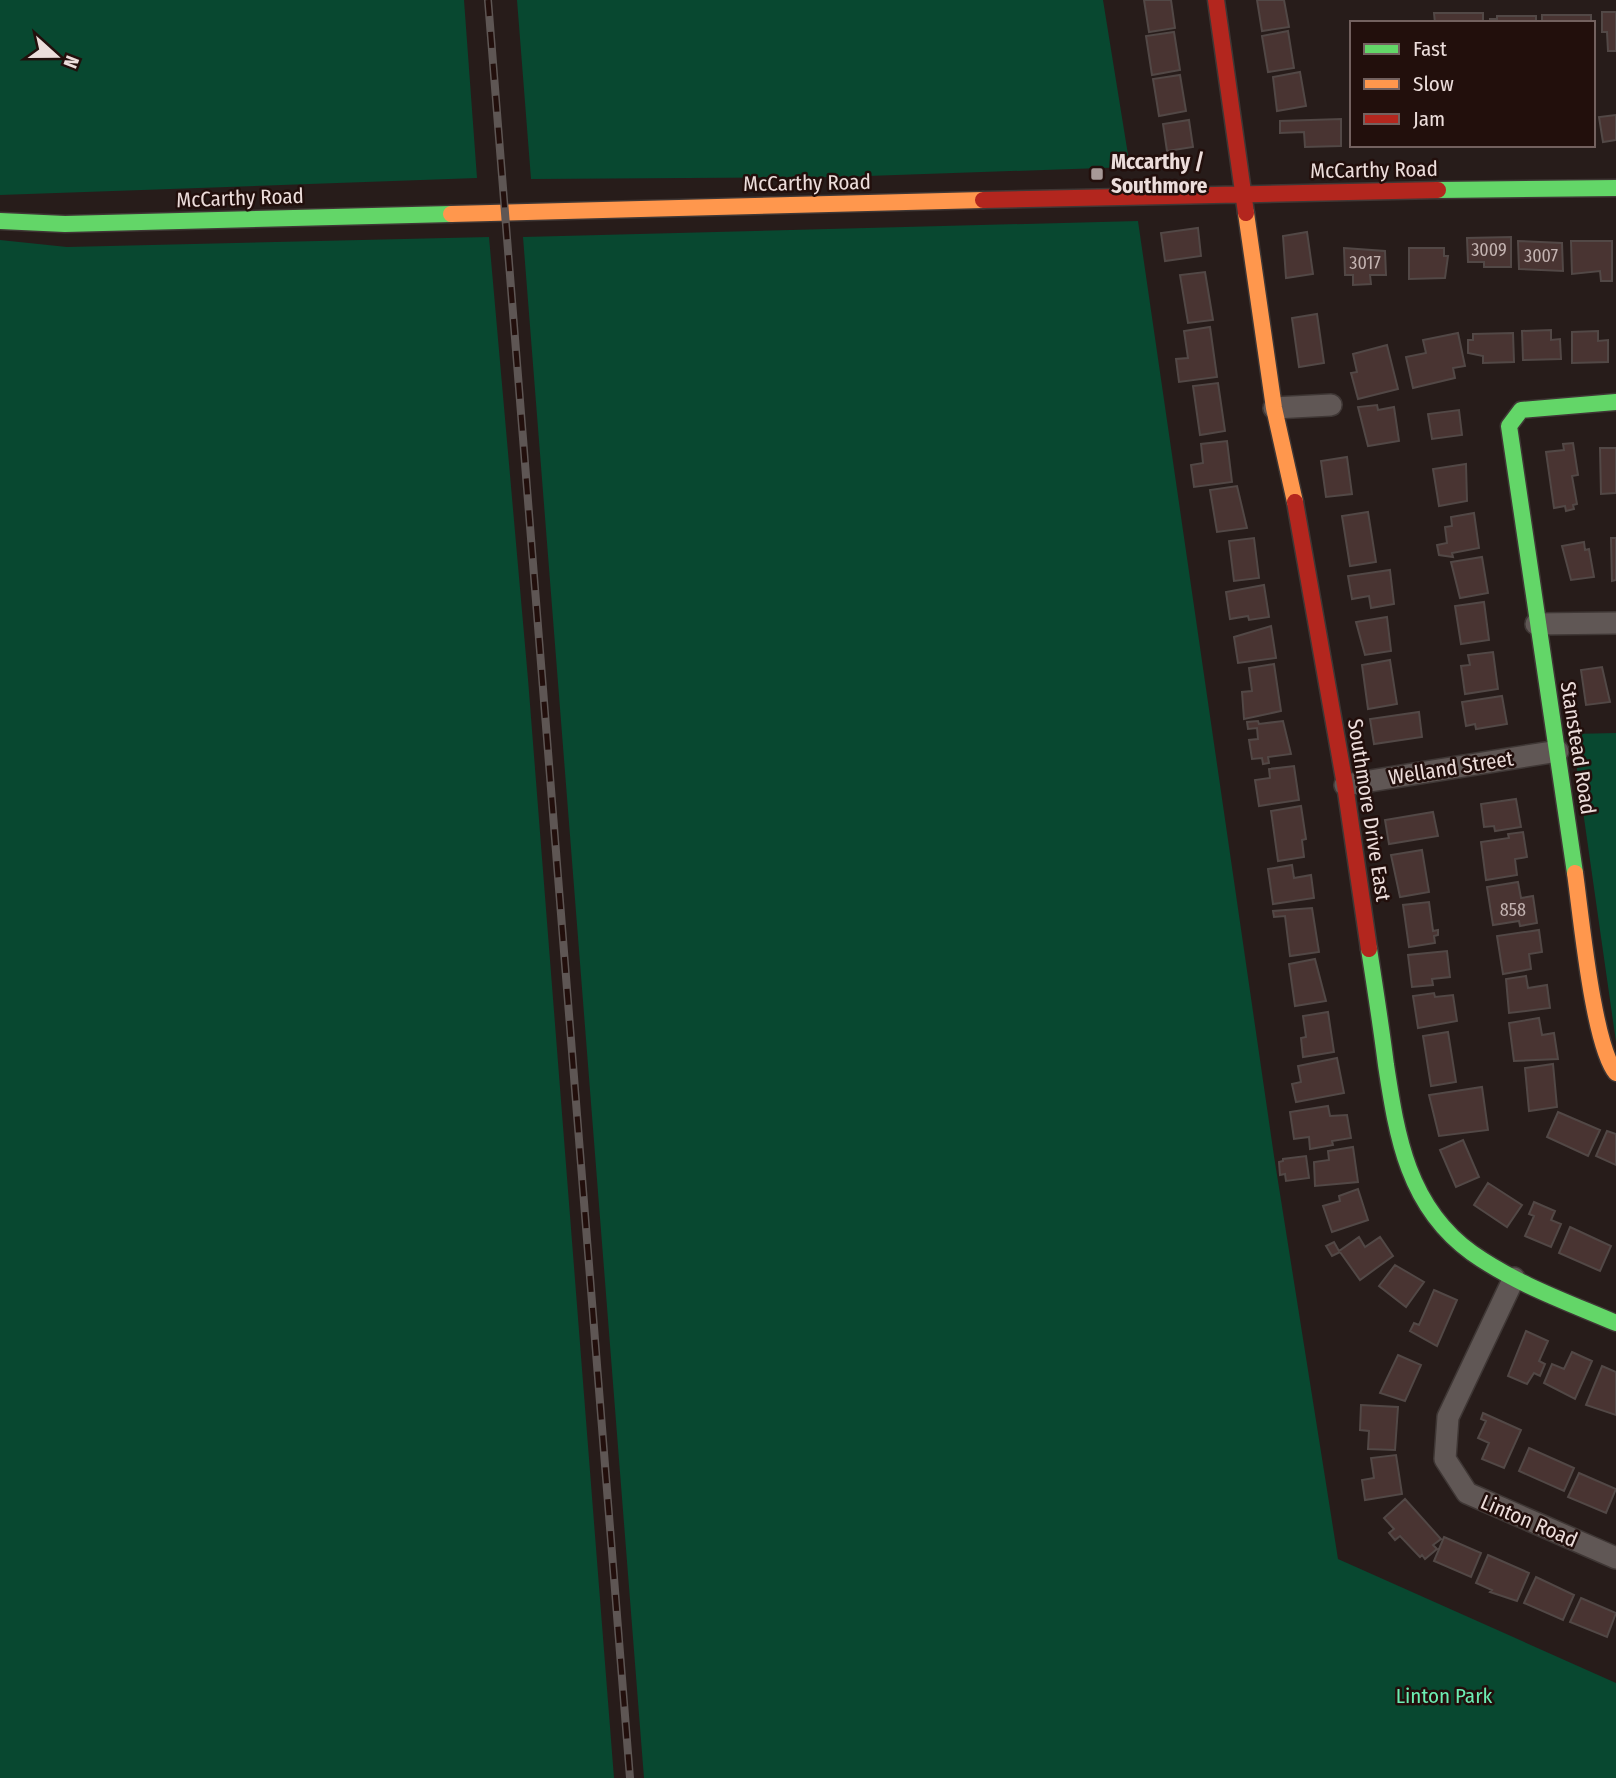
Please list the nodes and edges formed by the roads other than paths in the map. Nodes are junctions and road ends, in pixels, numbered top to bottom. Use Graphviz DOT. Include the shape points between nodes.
graph roads {
  1 [pos="1216,0"];
  2 [pos="1616,188"];
  3 [pos="1244,193"];
  4 [pos="0,221"];
  5 [pos="1616,402"];
  6 [pos="1331,405"];
  7 [pos="1274,408"];
  8 [pos="1616,622"];
  9 [pos="1536,624"];
  10 [pos="1558,751"];
  11 [pos="1345,785"];
  12 [pos="1616,1073"];
  13 [pos="1514,1278"];
  14 [pos="1616,1323"];
  15 [pos="1616,1558"];
  1 -- 3 [label="street, Southmore Drive East"];
  2 -- 3 [label="street, McCarthy Road"];
  3 -- 4 [label="street, McCarthy Road" via="65,224"];
  3 -- 7 [label="street, Southmore Drive East"];
  5 -- 9 [label="street, Stanstead Road" via="1521,410 1509,426"];
  6 -- 7 [label="street"];
  7 -- 11 [label="street, Southmore Drive East" via="1306,554"];
  8 -- 9 [label="street"];
  9 -- 10 [label="street, Stanstead Road"];
  10 -- 11 [label="street, Welland Street"];
  10 -- 12 [label="street, Stanstead Road" via="1598,1022 1608,1063"];
  11 -- 13 [label="street, Southmore Drive East" via="1397,1136 1410,1176 1430,1213 1458,1244"];
  13 -- 14 [label="street, Southmore Drive East"];
  13 -- 15 [label="street, Linton Road" via="1448,1417 1446,1459 1467,1493"];
}
